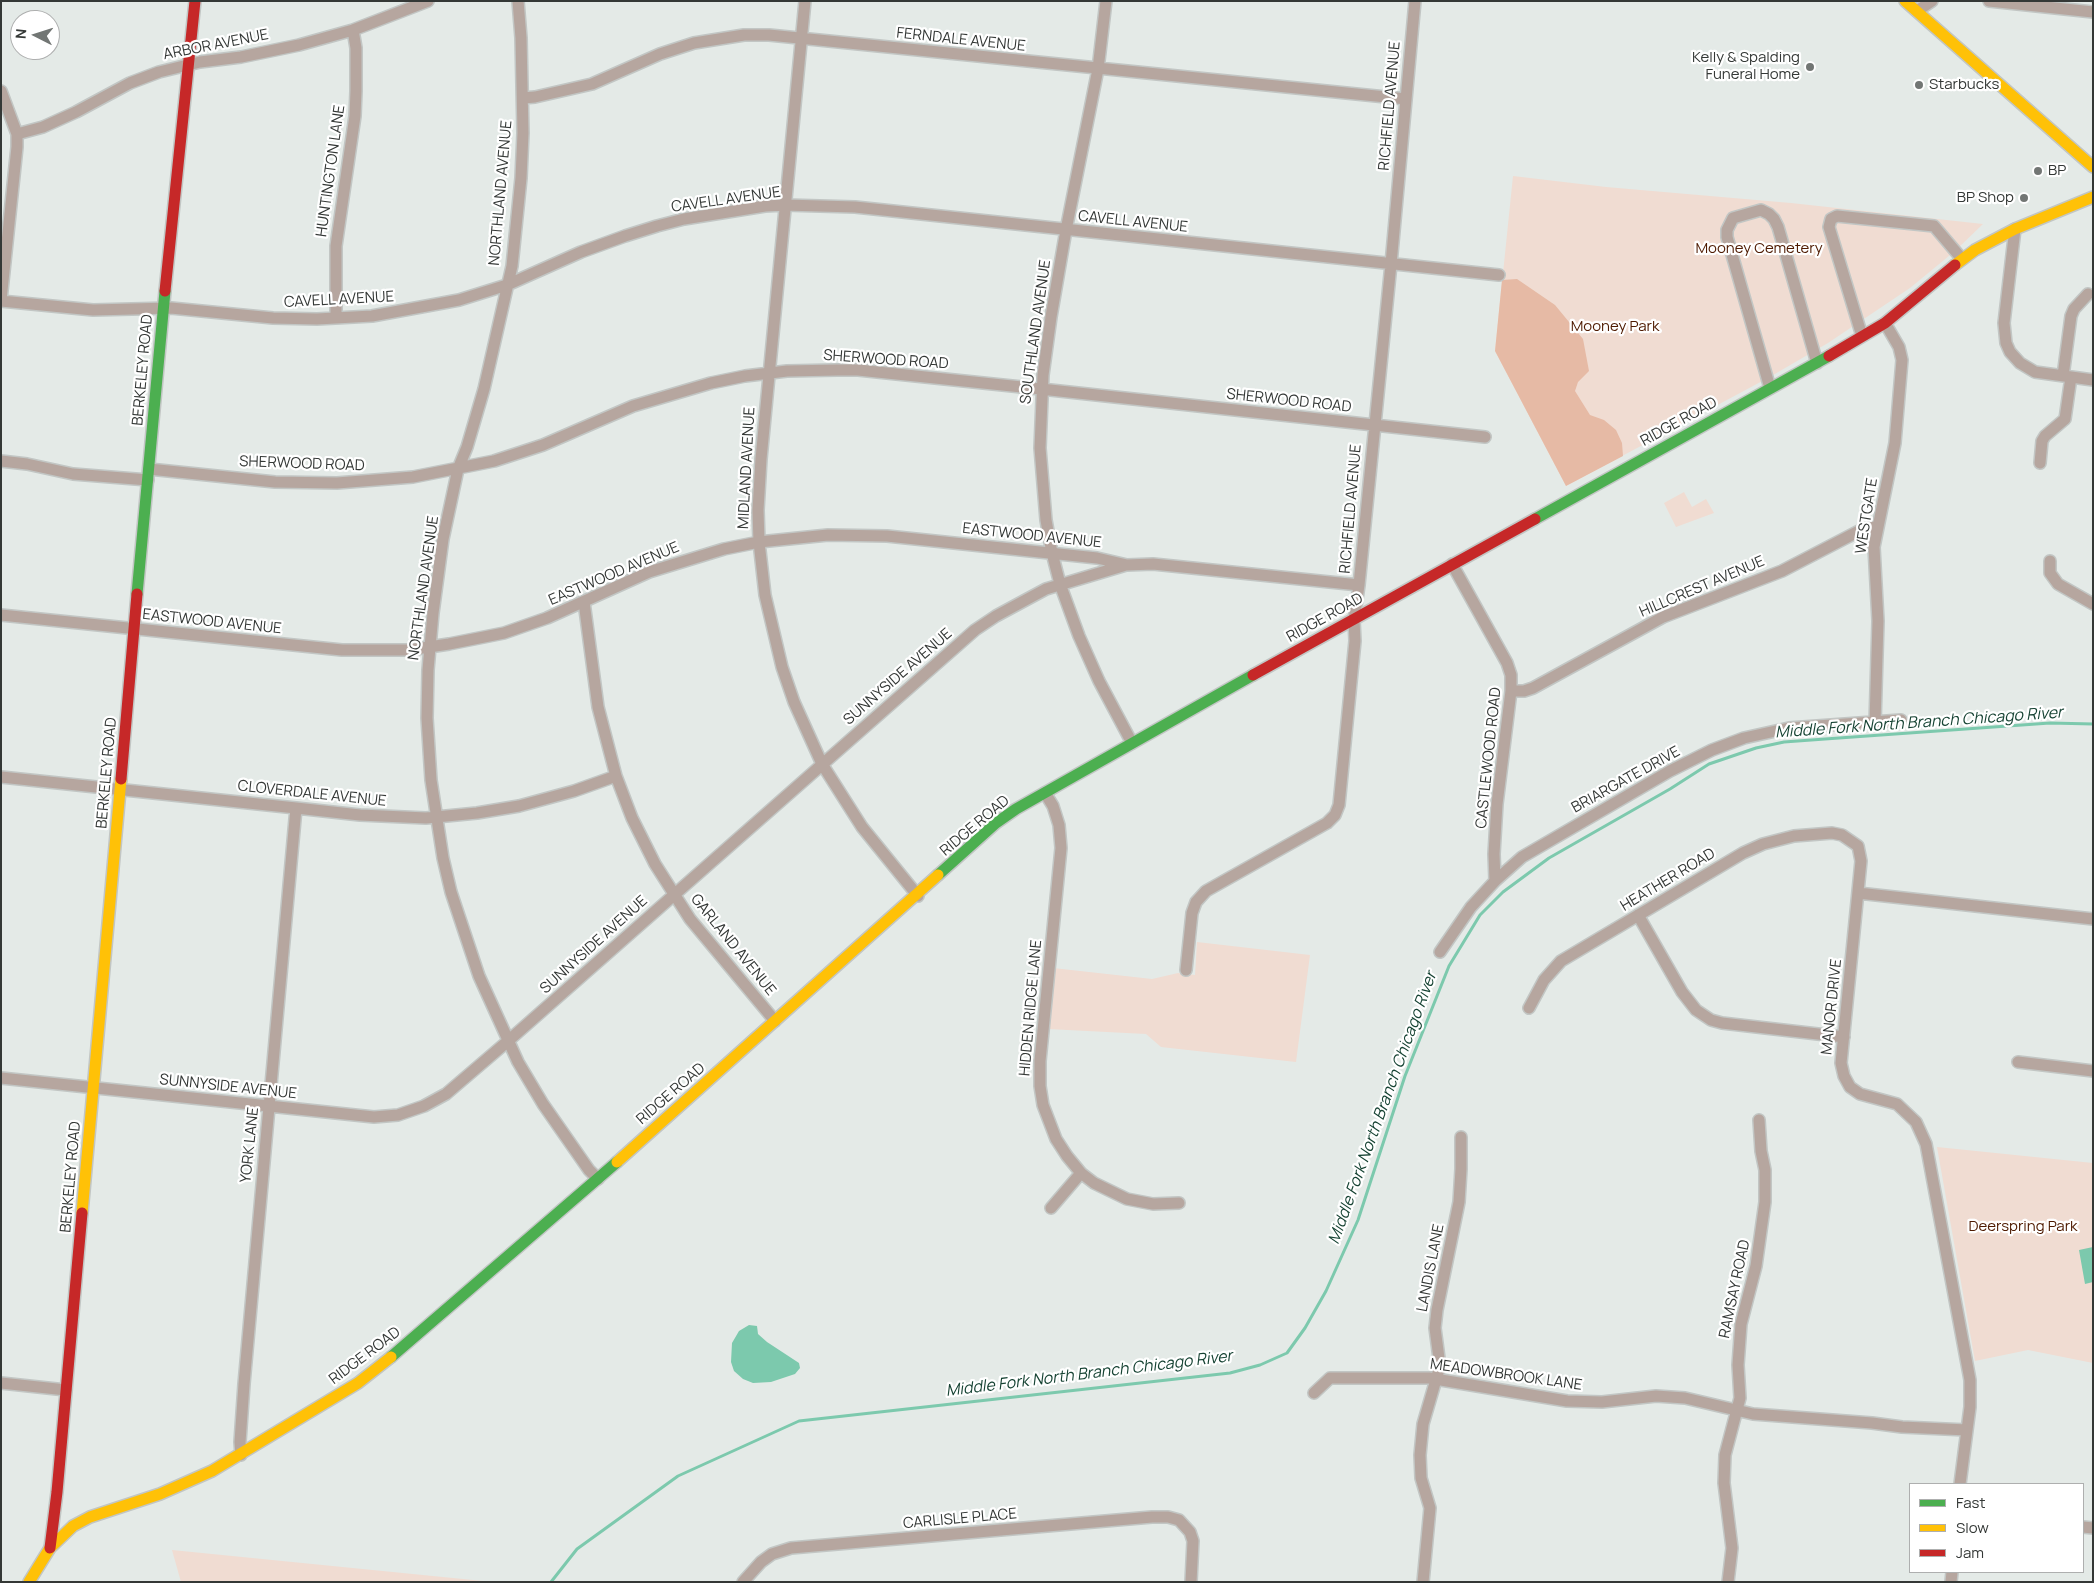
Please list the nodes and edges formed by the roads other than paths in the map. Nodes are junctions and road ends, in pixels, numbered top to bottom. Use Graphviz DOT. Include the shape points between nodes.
graph roads {
  1 [pos="195,1"];
  2 [pos="428,1"];
  3 [pos="518,1"];
  4 [pos="805,1"];
  5 [pos="1106,1"];
  6 [pos="1415,1"];
  7 [pos="1905,1"];
  8 [pos="1932,1"];
  9 [pos="1989,1"];
  10 [pos="1917,11"];
  11 [pos="2093,12"];
  12 [pos="353,30"];
  13 [pos="802,38"];
  14 [pos="189,64"];
  15 [pos="1098,69"];
  16 [pos="1,91"];
  17 [pos="523,98"];
  18 [pos="1406,98"];
  19 [pos="17,134"];
  20 [pos="2093,167"];
  21 [pos="2093,196"];
  22 [pos="785,205"];
  23 [pos="2015,229"];
  24 [pos="1066,230"];
  25 [pos="1962,259"];
  26 [pos="1391,264"];
  27 [pos="1499,275"];
  28 [pos="507,285"];
  29 [pos="2088,294"];
  30 [pos="1,301"];
  31 [pos="163,308"];
  32 [pos="336,317"];
  33 [pos="1884,323"];
  34 [pos="1862,336"];
  35 [pos="1817,363"];
  36 [pos="769,374"];
  37 [pos="2067,377"];
  38 [pos="2093,380"];
  39 [pos="1770,388"];
  40 [pos="1042,389"];
  41 [pos="1374,425"];
  42 [pos="1485,436"];
  43 [pos="1,461"];
  44 [pos="2040,463"];
  45 [pos="458,469"];
  46 [pos="149,474"];
  47 [pos="1878,526"];
  48 [pos="759,542"];
  49 [pos="1052,553"];
  50 [pos="2050,562"];
  51 [pos="1127,564"];
  52 [pos="1452,564"];
  53 [pos="1060,584"];
  54 [pos="1359,585"];
  55 [pos="584,602"];
  56 [pos="2093,604"];
  57 [pos="1,615"];
  58 [pos="1354,620"];
  59 [pos="135,628"];
  60 [pos="429,647"];
  61 [pos="1512,691"];
  62 [pos="1901,720"];
  63 [pos="1875,722"];
  64 [pos="1132,743"];
  65 [pos="822,764"];
  66 [pos="616,776"];
  67 [pos="1,777"];
  68 [pos="120,789"];
  69 [pos="1045,793"];
  70 [pos="296,808"];
  71 [pos="436,816"];
  72 [pos="1852,840"];
  73 [pos="1494,881"];
  74 [pos="1858,893"];
  75 [pos="673,894"];
  76 [pos="918,896"];
  77 [pos="1638,915"];
  78 [pos="2093,919"];
  79 [pos="1440,952"];
  80 [pos="1186,970"];
  81 [pos="1529,1008"];
  82 [pos="775,1021"];
  83 [pos="1844,1037"];
  84 [pos="508,1041"];
  85 [pos="2018,1062"];
  86 [pos="2093,1070"];
  87 [pos="1,1078"];
  88 [pos="94,1088"];
  89 [pos="269,1106"];
  90 [pos="1759,1120"];
  91 [pos="1461,1137"];
  92 [pos="1081,1173"];
  93 [pos="598,1178"];
  94 [pos="1179,1203"];
  95 [pos="1051,1208"];
  96 [pos="1437,1379"];
  97 [pos="1,1383"];
  98 [pos="66,1390"];
  99 [pos="1314,1393"];
  100 [pos="1736,1410"];
  101 [pos="1967,1430"];
  102 [pos="241,1455"];
  103 [pos="1960,1483"];
  104 [pos="50,1548"];
  105 [pos="29,1582"];
  106 [pos="743,1582"];
  107 [pos="1191,1582"];
  108 [pos="1424,1582"];
  109 [pos="1728,1582"];
  1 -- 14 [label="street, BERKELEY ROAD"];
  2 -- 12 [label="street, ARBOR AVENUE"];
  3 -- 17 [label="street, NORTHLAND AVENUE"];
  4 -- 13 [label="street, MIDLAND AVENUE"];
  5 -- 15 [label="street, SOUTHLAND AVENUE"];
  6 -- 18 [label="street, RICHFIELD AVENUE"];
  7 -- 10 [label="street"];
  8 -- 10 [label="street"];
  9 -- 11 [label="street"];
  10 -- 20 [label="street"];
  12 -- 14 [label="street, ARBOR AVENUE" via="299,45"];
  12 -- 32 [label="street, HUNTINGTON LANE" via="356,48 355,116 336,246"];
  13 -- 15 [label="street, FERNDALE AVENUE"];
  13 -- 17 [label="street, FERNDALE AVENUE" via="744,35 694,43 592,84"];
  13 -- 22 [label="street, MIDLAND AVENUE"];
  14 -- 19 [label="street, ARBOR AVENUE" via="130,83 44,127"];
  14 -- 31 [label="street, BERKELEY ROAD"];
  15 -- 18 [label="street, FERNDALE AVENUE"];
  15 -- 24 [label="street, SOUTHLAND AVENUE"];
  16 -- 19 [label="street"];
  17 -- 28 [label="street, NORTHLAND AVENUE" via="521,178"];
  18 -- 26 [label="street, RICHFIELD AVENUE"];
  19 -- 30 [label="street"];
  21 -- 23 [label="street, RIDGE ROAD"];
  22 -- 24 [label="street, CAVELL AVENUE" via="855,207"];
  22 -- 28 [label="street, CAVELL AVENUE" via="684,219 657,226 581,252"];
  22 -- 36 [label="street, MIDLAND AVENUE"];
  23 -- 25 [label="street, RIDGE ROAD"];
  23 -- 37 [label="street" via="2004,323 2006,343 2020,363 2035,372"];
  24 -- 26 [label="street, CAVELL AVENUE"];
  24 -- 40 [label="street, SOUTHLAND AVENUE"];
  25 -- 33 [label="street, RIDGE ROAD"];
  25 -- 34 [label="street" via="1934,226 1837,216 1831,219 1829,227"];
  26 -- 27 [label="street, CAVELL AVENUE"];
  26 -- 41 [label="street, RICHFIELD AVENUE"];
  28 -- 32 [label="street, CAVELL AVENUE" via="459,300 401,312"];
  28 -- 45 [label="street, NORTHLAND AVENUE" via="484,389"];
  29 -- 37 [label="street" via="2071,316"];
  30 -- 31 [label="street, CAVELL AVENUE" via="93,310"];
  31 -- 32 [label="street, CAVELL AVENUE" via="273,318"];
  31 -- 46 [label="street, BERKELEY ROAD"];
  33 -- 34 [label="street, RIDGE ROAD"];
  33 -- 47 [label="street, WESTGATE" via="1899,347 1902,360 1894,443"];
  34 -- 35 [label="street, RIDGE ROAD"];
  35 -- 39 [label="street, RIDGE ROAD"];
  35 -- 39 [label="street" via="1774,219 1762,210 1733,218 1727,237"];
  36 -- 40 [label="street, SHERWOOD ROAD" via="858,370"];
  36 -- 45 [label="street, SHERWOOD ROAD" via="711,383 671,394 632,406 542,445"];
  36 -- 48 [label="street, MIDLAND AVENUE" via="761,459"];
  37 -- 38 [label="street"];
  37 -- 44 [label="street" via="2066,419 2042,440"];
  39 -- 52 [label="street, RIDGE ROAD"];
  40 -- 41 [label="street, SHERWOOD ROAD"];
  40 -- 49 [label="street, SOUTHLAND AVENUE" via="1041,475"];
  41 -- 42 [label="street, SHERWOOD ROAD"];
  41 -- 54 [label="street, RICHFIELD AVENUE"];
  43 -- 46 [label="street, SHERWOOD ROAD" via="73,474"];
  45 -- 46 [label="street, SHERWOOD ROAD" via="413,477 337,483"];
  45 -- 60 [label="street, NORTHLAND AVENUE" via="444,539"];
  46 -- 59 [label="street, BERKELEY ROAD"];
  47 -- 61 [label="street, HILLCREST AVENUE" via="1861,530 1782,570 1663,617 1533,688"];
  47 -- 63 [label="street, WESTGATE" via="1874,554 1878,621"];
  48 -- 49 [label="street, EASTWOOD AVENUE" via="828,535 887,536"];
  48 -- 55 [label="street, EASTWOOD AVENUE" via="678,562"];
  48 -- 65 [label="street, MIDLAND AVENUE" via="774,640 794,702"];
  49 -- 51 [label="street, EASTWOOD AVENUE"];
  49 -- 53 [label="street, SOUTHLAND AVENUE"];
  50 -- 56 [label="street" via="2050,573 2058,584"];
  51 -- 53 [label="street, SUNNYSIDE AVENUE"];
  51 -- 54 [label="street, EASTWOOD AVENUE"];
  52 -- 58 [label="street, RIDGE ROAD"];
  52 -- 61 [label="street, CASTLEWOOD ROAD" via="1506,663"];
  53 -- 64 [label="street, SOUTHLAND AVENUE" via="1099,681"];
  53 -- 65 [label="street, SUNNYSIDE AVENUE" via="1022,601 976,630"];
  54 -- 58 [label="street, RICHFIELD AVENUE"];
  55 -- 60 [label="street, EASTWOOD AVENUE" via="504,632"];
  55 -- 66 [label="street, GARLAND AVENUE" via="598,707"];
  57 -- 59 [label="street, EASTWOOD AVENUE"];
  58 -- 64 [label="street, RIDGE ROAD"];
  58 -- 80 [label="street, RICHFIELD AVENUE" via="1354,650 1335,815 1206,891 1196,902 1192,913"];
  59 -- 60 [label="street, EASTWOOD AVENUE" via="342,650"];
  59 -- 68 [label="street, BERKELEY ROAD"];
  60 -- 71 [label="street, NORTHLAND AVENUE" via="427,718"];
  61 -- 73 [label="street, CASTLEWOOD ROAD" via="1497,804"];
  62 -- 63 [label="street"];
  63 -- 73 [label="street, BRIARGATE DRIVE" via="1789,728 1744,738 1712,750 1540,847"];
  64 -- 69 [label="street, RIDGE ROAD"];
  65 -- 75 [label="street, SUNNYSIDE AVENUE"];
  65 -- 76 [label="street, MIDLAND AVENUE" via="862,827"];
  66 -- 71 [label="street, CLOVERDALE AVENUE" via="525,805"];
  66 -- 75 [label="street, GARLAND AVENUE" via="632,818"];
  67 -- 68 [label="street, CLOVERDALE AVENUE"];
  68 -- 70 [label="street, CLOVERDALE AVENUE"];
  68 -- 88 [label="street, BERKELEY ROAD"];
  69 -- 76 [label="street, RIDGE ROAD" via="996,823"];
  69 -- 92 [label="street, HIDDEN RIDGE LANE" via="1059,825 1061,848 1040,1086 1043,1105 1056,1139"];
  70 -- 71 [label="street, CLOVERDALE AVENUE" via="395,817"];
  70 -- 89 [label="street, YORK LANE"];
  71 -- 84 [label="street, NORTHLAND AVENUE" via="452,892 468,945 478,976"];
  72 -- 74 [label="street, MANOR DRIVE" via="1858,846 1862,862"];
  72 -- 77 [label="street, HEATHER ROAD" via="1832,833 1794,836 1762,844"];
  73 -- 79 [label="street, BRIARGATE DRIVE" via="1471,907"];
  74 -- 78 [label="street"];
  74 -- 83 [label="street, MANOR DRIVE"];
  75 -- 82 [label="street, GARLAND AVENUE" via="705,939"];
  75 -- 84 [label="street, SUNNYSIDE AVENUE"];
  76 -- 82 [label="street, RIDGE ROAD"];
  77 -- 81 [label="street, HEATHER ROAD" via="1561,961 1544,980"];
  77 -- 83 [label="street" via="1682,992 1696,1010 1711,1020 1722,1024"];
  82 -- 93 [label="street, RIDGE ROAD"];
  83 -- 101 [label="street, MANOR DRIVE" via="1841,1063 1850,1087 1860,1094 1897,1104 1908,1112 1926,1144 1970,1380"];
  84 -- 89 [label="street, SUNNYSIDE AVENUE" via="446,1094 410,1112 374,1117"];
  84 -- 93 [label="street, NORTHLAND AVENUE" via="543,1104"];
  85 -- 86 [label="street"];
  87 -- 88 [label="street, SUNNYSIDE AVENUE"];
  88 -- 89 [label="street, SUNNYSIDE AVENUE"];
  88 -- 98 [label="street, BERKELEY ROAD"];
  89 -- 102 [label="street, YORK LANE" via="244,1384"];
  90 -- 100 [label="street, RAMSAY ROAD" via="1765,1202 1756,1266 1741,1324 1740,1398"];
  91 -- 96 [label="street, LANDIS LANE" via="1457,1216 1437,1310 1436,1345 1440,1366"];
  92 -- 94 [label="street, HIDDEN RIDGE LANE" via="1127,1199 1153,1204"];
  92 -- 95 [label="street"];
  93 -- 102 [label="street, RIDGE ROAD" via="472,1289 358,1382"];
  96 -- 99 [label="street, MEADOWBROOK LANE" via="1330,1378"];
  96 -- 100 [label="street, MEADOWBROOK LANE" via="1567,1401 1602,1402 1656,1396 1685,1398"];
  96 -- 108 [label="street, LANDIS LANE" via="1428,1406 1420,1455 1421,1478 1430,1508"];
  97 -- 98 [label="street"];
  98 -- 104 [label="street, BERKELEY ROAD"];
  100 -- 101 [label="street, MEADOWBROOK LANE" via="1902,1427"];
  100 -- 109 [label="street, RAMSAY ROAD" via="1724,1468 1732,1548"];
  101 -- 103 [label="street, MANOR DRIVE"];
  102 -- 104 [label="street, RIDGE ROAD" via="182,1485 90,1517 73,1526"];
  104 -- 105 [label="street, RIDGE ROAD"];
  106 -- 107 [label="street, CARLISLE PLACE" via="772,1554 791,1548 1164,1517 1179,1520 1190,1532 1193,1541"];
}
